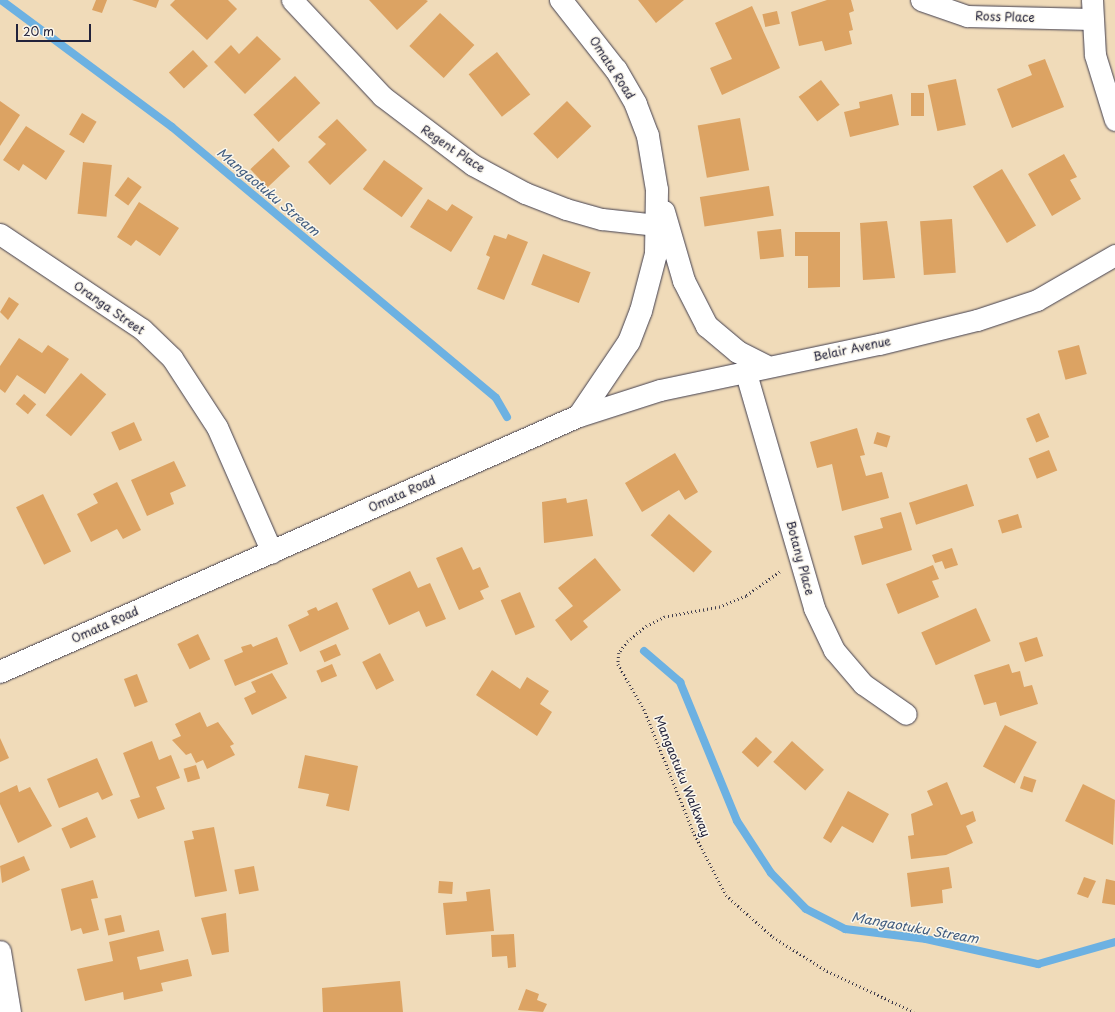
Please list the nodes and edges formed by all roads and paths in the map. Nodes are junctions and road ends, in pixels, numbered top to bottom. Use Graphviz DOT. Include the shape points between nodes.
graph roads {
  1 [pos="292,0"];
  2 [pos="561,0"];
  3 [pos="921,0"];
  4 [pos="1091,10"];
  5 [pos="1115,120"];
  6 [pos="657,190"];
  7 [pos="657,224"];
  8 [pos="0,234"];
  9 [pos="1115,255"];
  10 [pos="755,368"];
  11 [pos="579,416"];
  12 [pos="272,552"];
  13 [pos="803,564"];
  14 [pos="0,672"];
  15 [pos="906,714"];
  16 [pos="0,951"];
  17 [pos="10,1012"];
  18 [pos="914,1012"];
  1 -- 7 [label="street, Regent Place" via="382,96 473,165 525,193 566,209 602,219"];
  2 -- 6 [label="main road, Omata Road" via="612,65 636,104 648,136"];
  3 -- 4 [label="street, Ross Place" via="967,16"];
  4 -- 5 [label="street" via="1095,55"];
  6 -- 7 [label="main road, Omata Road"];
  6 -- 10 [label="main road, Omata Road" via="684,280 703,320"];
  7 -- 11 [label="main road, Omata Road" via="649,285 629,342"];
  8 -- 12 [label="street, Oranga Street" via="142,329 172,358 217,427"];
  9 -- 10 [label="street, Belair Avenue" via="1038,300 984,317 879,344"];
  10 -- 11 [label="street, Belair Avenue" via="660,390"];
  10 -- 13 [label="street, Botany Place"];
  11 -- 12 [label="main road, Omata Road"];
  12 -- 14 [label="main road, Omata Road"];
  13 -- 15 [label="street, Botany Place" via="814,608 834,650 863,684"];
  13 -- 18 [label="path, Mangaotuku Walkway" via="771,575 746,596 720,607 665,617 647,626 628,641 619,653 618,664 644,709 693,831 726,895 786,946 827,971"];
  16 -- 17 [label="street"];
}
